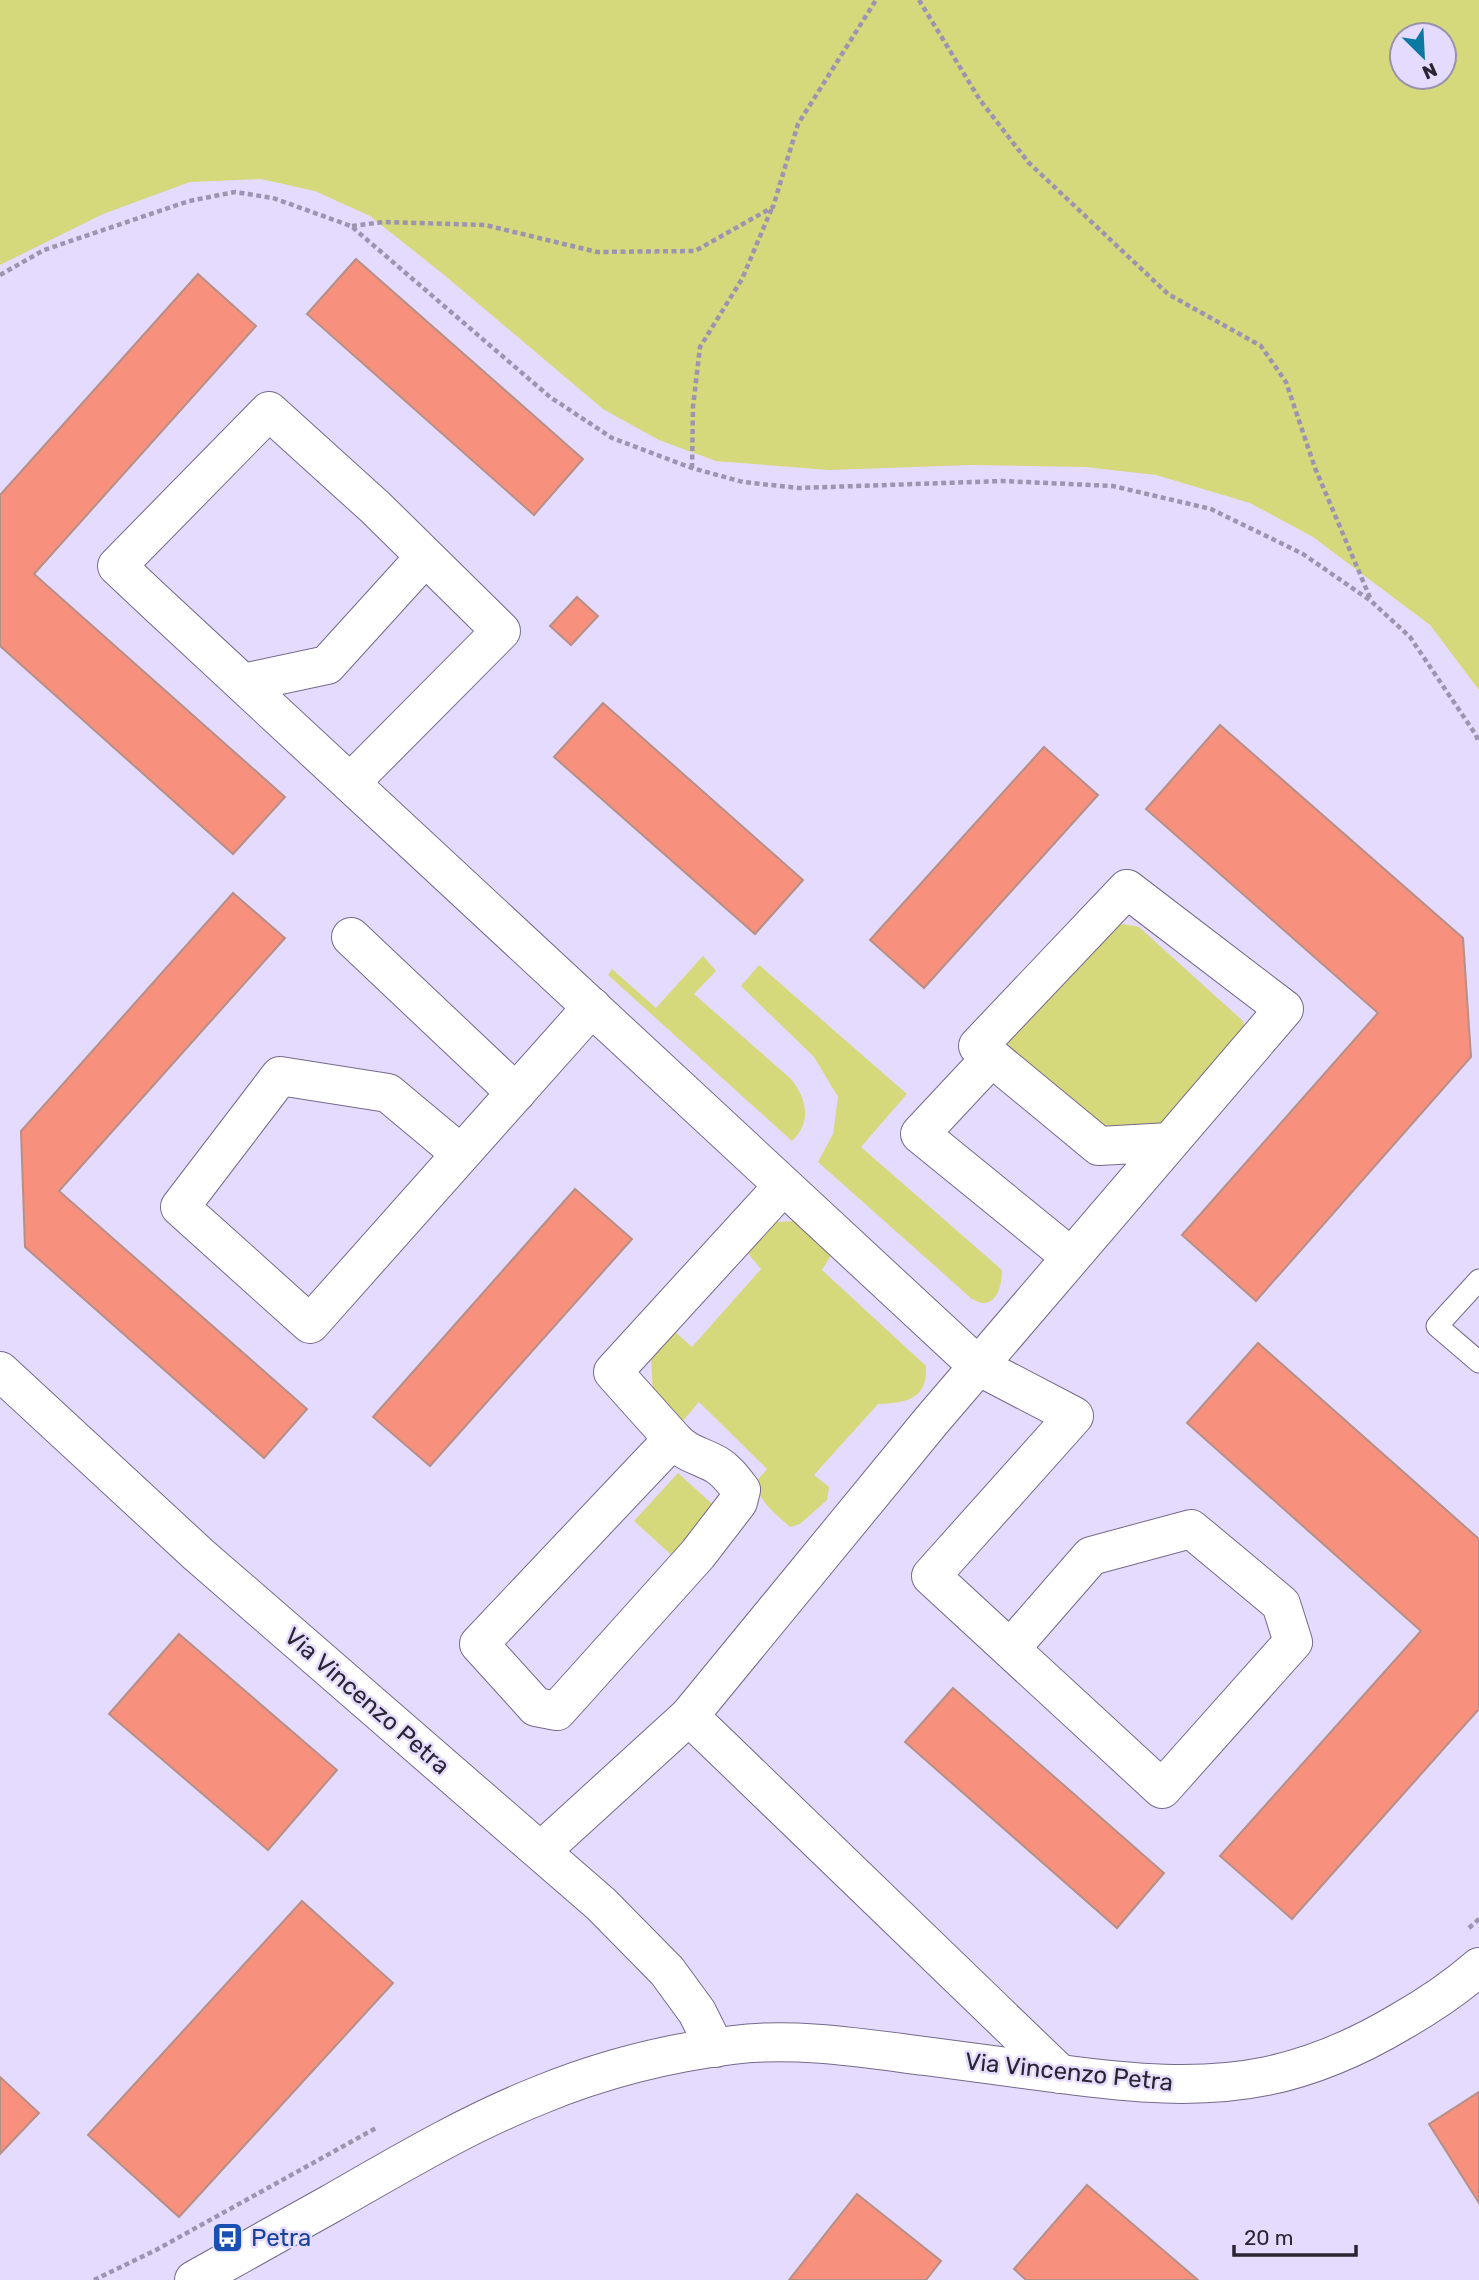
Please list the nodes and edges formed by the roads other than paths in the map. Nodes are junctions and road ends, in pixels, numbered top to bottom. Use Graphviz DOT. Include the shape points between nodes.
graph roads {
  1 [pos="425,557"];
  2 [pos="243,683"];
  3 [pos="350,783"];
  4 [pos="351,937"];
  5 [pos="592,1007"];
  6 [pos="991,1058"];
  7 [pos="516,1093"];
  8 [pos="1170,1142"];
  9 [pos="461,1154"];
  10 [pos="783,1186"];
  11 [pos="1071,1257"];
  12 [pos="1479,1279"];
  13 [pos="1479,1362"];
  14 [pos="978,1366"];
  15 [pos="0,1371"];
  16 [pos="673,1439"];
  17 [pos="1010,1649"];
  18 [pos="689,1716"];
  19 [pos="541,1851"];
  20 [pos="1479,1967"];
  21 [pos="715,2048"];
  22 [pos="1060,2074"];
  23 [pos="194,2280"];
  1 -- 2 [label="street" via="327,665"];
  1 -- 2 [label="street" via="269,411 117,566"];
  1 -- 3 [label="street" via="501,631"];
  2 -- 3 [label="street"];
  3 -- 5 [label="street"];
  4 -- 7 [label="street"];
  5 -- 7 [label="street"];
  5 -- 10 [label="street"];
  6 -- 8 [label="street" via="1099,1146"];
  6 -- 8 [label="street" via="978,1046 1127,889 1284,1009"];
  6 -- 11 [label="street" via="920,1134"];
  7 -- 9 [label="street"];
  8 -- 11 [label="street"];
  9 -- 9 [label="street" via="310,1324 180,1207 280,1076 388,1093"];
  10 -- 14 [label="street"];
  10 -- 16 [label="street" via="613,1372"];
  11 -- 14 [label="street"];
  12 -- 13 [label="lane" via="1437,1326"];
  14 -- 17 [label="street" via="1074,1416 931,1576"];
  14 -- 18 [label="street"];
  15 -- 19 [label="street, Via Vincenzo Petra" via="199,1555"];
  16 -- 16 [label="street" via="480,1644 536,1707 557,1711 698,1554 738,1502 741,1490 731,1476 719,1465 683,1450"];
  17 -- 17 [label="street" via="1162,1789 1293,1642 1281,1604 1191,1529 1091,1556"];
  18 -- 19 [label="street"];
  18 -- 22 [label="street"];
  19 -- 21 [label="street, Via Vincenzo Petra" via="601,1903 667,1971 697,2012"];
  20 -- 22 [label="street, Via Vincenzo Petra" via="1432,2004 1363,2043 1286,2071 1233,2081 1174,2084"];
  21 -- 22 [label="street, Via Vincenzo Petra" via="756,2043 831,2046"];
  21 -- 23 [label="street, Via Vincenzo Petra" via="598,2074 503,2111"];
}
